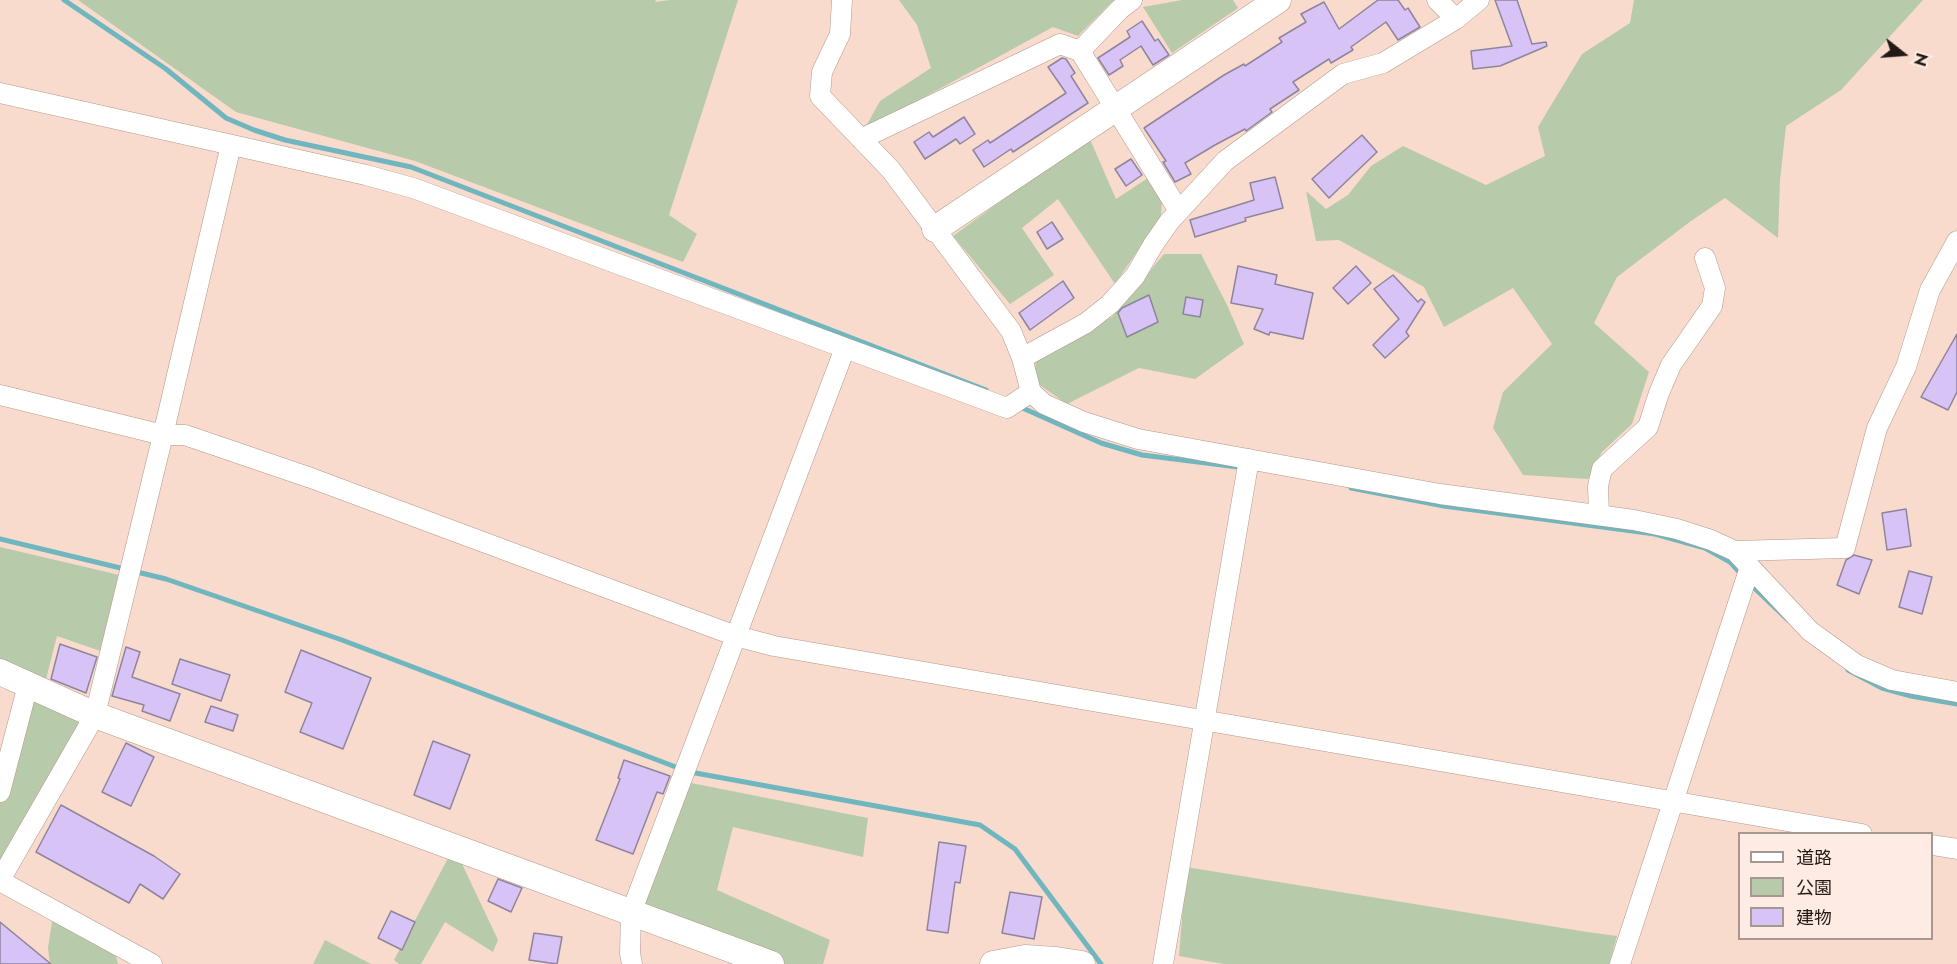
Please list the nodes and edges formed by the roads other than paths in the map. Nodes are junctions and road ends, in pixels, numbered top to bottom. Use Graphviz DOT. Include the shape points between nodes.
graph roads {
  1 [pos="842,0"];
  2 [pos="1132,0"];
  3 [pos="1278,0"];
  4 [pos="1437,0"];
  5 [pos="1479,0"];
  6 [pos="1456,19"];
  7 [pos="1080,51"];
  8 [pos="0,93"];
  9 [pos="1115,108"];
  10 [pos="861,139"];
  11 [pos="231,145"];
  12 [pos="1179,211"];
  13 [pos="936,229"];
  14 [pos="1957,242"];
  15 [pos="1705,258"];
  16 [pos="845,348"];
  17 [pos="1022,358"];
  18 [pos="1031,392"];
  19 [pos="0,395"];
  20 [pos="163,435"];
  21 [pos="1250,459"];
  22 [pos="1599,515"];
  23 [pos="1735,551"];
  24 [pos="1750,567"];
  25 [pos="736,636"];
  26 [pos="0,672"];
  27 [pos="28,685"];
  28 [pos="1957,692"];
  29 [pos="94,714"];
  30 [pos="1203,721"];
  31 [pos="0,792"];
  32 [pos="1673,802"];
  33 [pos="1851,832"];
  34 [pos="1933,845"];
  35 [pos="1957,849"];
  36 [pos="0,880"];
  37 [pos="632,913"];
  38 [pos="152,964"];
  39 [pos="632,964"];
  40 [pos="771,964"];
  41 [pos="993,964"];
  42 [pos="1082,964"];
  43 [pos="1162,964"];
  44 [pos="1620,964"];
  1 -- 10 [label="street" via="840,34 822,72 820,96"];
  2 -- 7 [label="street"];
  3 -- 9 [label="street"];
  4 -- 6 [label="street"];
  5 -- 6 [label="street"];
  6 -- 12 [label="street" via="1383,63 1342,74 1225,160"];
  7 -- 9 [label="street"];
  7 -- 10 [label="street" via="1060,44"];
  8 -- 11 [label="street"];
  9 -- 12 [label="street"];
  9 -- 13 [label="street"];
  10 -- 13 [label="street" via="891,170"];
  11 -- 16 [label="street" via="413,188"];
  11 -- 20 [label="street"];
  12 -- 17 [label="street" via="1135,276 1110,304 1086,323"];
  13 -- 17 [label="street" via="1011,331"];
  14 -- 23 [label="street" via="1930,290 1906,366 1877,428 1845,548"];
  15 -- 22 [label="street" via="1715,288 1712,306 1671,365 1648,428 1602,469"];
  16 -- 18 [label="street" via="1007,408"];
  16 -- 25 [label="street"];
  17 -- 18 [label="street"];
  18 -- 21 [label="street" via="1044,404 1084,422 1138,439"];
  19 -- 20 [label="street"];
  20 -- 25 [label="street" via="185,435 311,478"];
  20 -- 29 [label="street"];
  21 -- 22 [label="street" via="1440,494"];
  21 -- 30 [label="street"];
  22 -- 23 [label="street" via="1677,529"];
  23 -- 24 [label="street"];
  24 -- 28 [label="street" via="1810,631 1857,665 1892,680"];
  24 -- 32 [label="street"];
  25 -- 30 [label="street" via="774,646"];
  25 -- 37 [label="street"];
  26 -- 27 [label="street"];
  27 -- 29 [label="street"];
  27 -- 31 [label="street"];
  29 -- 36 [label="street"];
  29 -- 37 [label="street"];
  30 -- 32 [label="street"];
  30 -- 43 [label="street"];
  32 -- 33 [label="street"];
  32 -- 44 [label="street"];
  34 -- 35 [label="street"];
  36 -- 38 [label="street"];
  37 -- 39 [label="street"];
  37 -- 40 [label="street"];
  41 -- 42 [label="street" via="1025,958"];
}
